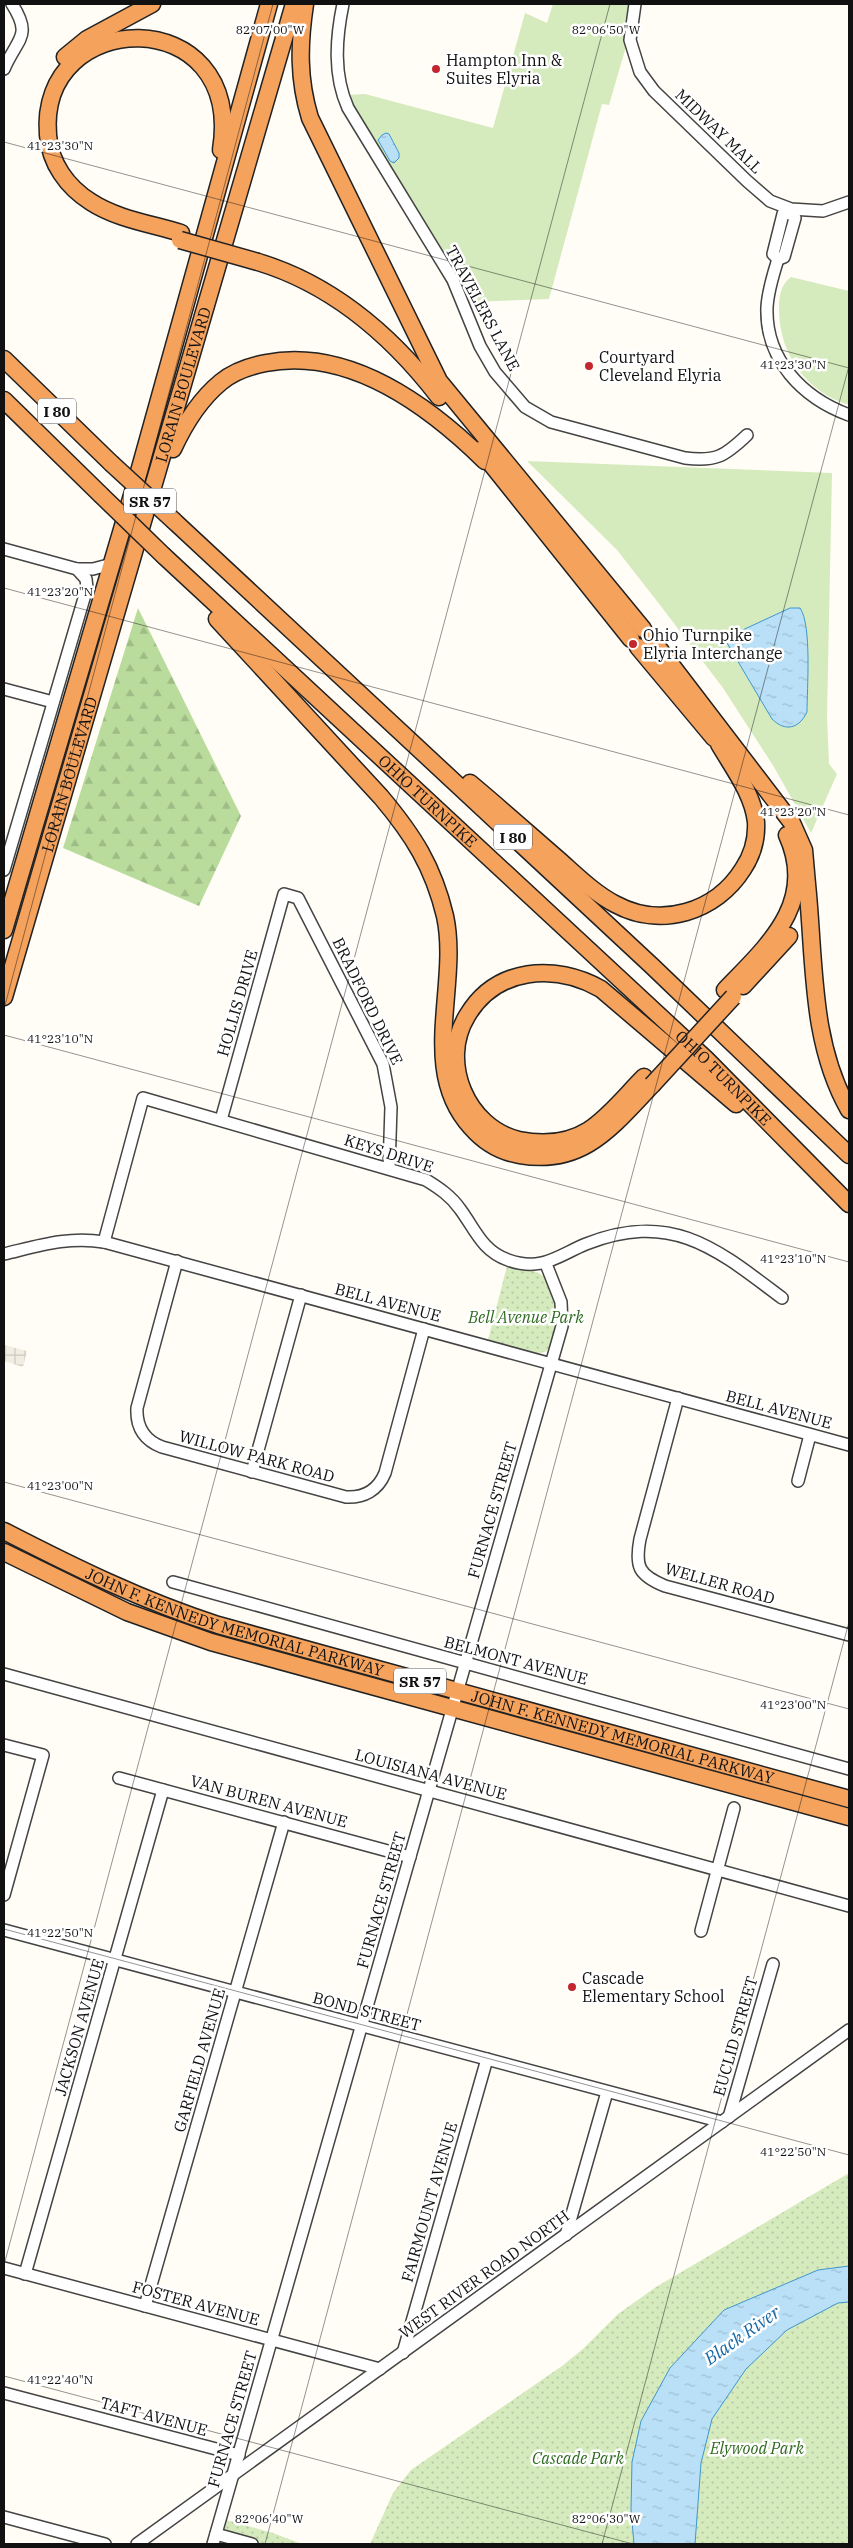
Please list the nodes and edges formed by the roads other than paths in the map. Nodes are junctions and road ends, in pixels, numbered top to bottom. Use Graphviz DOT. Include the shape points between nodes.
graph roads {
  1 [pos="12,4"];
  2 [pos="152,4"];
  3 [pos="269,4"];
  4 [pos="294,4"];
  5 [pos="305,4"];
  6 [pos="343,4"];
  7 [pos="635,4"];
  8 [pos="4,69"];
  9 [pos="849,202"];
  10 [pos="790,211"];
  11 [pos="180,236"];
  12 [pos="206,236"];
  13 [pos="258,259"];
  14 [pos="4,359"];
  15 [pos="439,381"];
  16 [pos="4,400"];
  17 [pos="849,415"];
  18 [pos="747,435"];
  19 [pos="508,486"];
  20 [pos="147,514"];
  21 [pos="4,549"];
  22 [pos="164,556"];
  23 [pos="112,564"];
  24 [pos="77,569"];
  25 [pos="640,638"];
  26 [pos="317,654"];
  27 [pos="4,689"];
  28 [pos="53,702"];
  29 [pos="719,744"];
  30 [pos="9,833"];
  31 [pos="4,870"];
  32 [pos="807,884"];
  33 [pos="284,894"];
  34 [pos="4,930"];
  35 [pos="729,994"];
  36 [pos="4,997"];
  37 [pos="648,1081"];
  38 [pos="849,1110"];
  39 [pos="221,1120"];
  40 [pos="849,1155"];
  41 [pos="388,1168"];
  42 [pos="811,1168"];
  43 [pos="849,1204"];
  44 [pos="104,1242"];
  45 [pos="4,1254"];
  46 [pos="178,1261"];
  47 [pos="546,1264"];
  48 [pos="301,1295"];
  49 [pos="782,1298"];
  50 [pos="424,1329"];
  51 [pos="551,1364"];
  52 [pos="678,1398"];
  53 [pos="810,1434"];
  54 [pos="849,1445"];
  55 [pos="252,1472"];
  56 [pos="798,1481"];
  57 [pos="4,1531"];
  58 [pos="4,1552"];
  59 [pos="173,1582"];
  60 [pos="849,1635"];
  61 [pos="466,1663"];
  62 [pos="4,1674"];
  63 [pos="457,1691"];
  64 [pos="452,1710"];
  65 [pos="4,1745"];
  66 [pos="849,1769"];
  67 [pos="119,1778"];
  68 [pos="163,1790"];
  69 [pos="429,1791"];
  70 [pos="849,1799"];
  71 [pos="734,1808"];
  72 [pos="849,1817"];
  73 [pos="284,1822"];
  74 [pos="410,1857"];
  75 [pos="718,1870"];
  76 [pos="4,1895"];
  77 [pos="849,1906"];
  78 [pos="4,1930"];
  79 [pos="701,1931"];
  80 [pos="115,1960"];
  81 [pos="773,1964"];
  82 [pos="235,1992"];
  83 [pos="362,2026"];
  84 [pos="849,2030"];
  85 [pos="486,2059"];
  86 [pos="607,2092"];
  87 [pos="726,2119"];
  88 [pos="566,2235"];
  89 [pos="4,2268"];
  90 [pos="25,2274"];
  91 [pos="145,2306"];
  92 [pos="272,2340"];
  93 [pos="402,2353"];
  94 [pos="380,2369"];
  95 [pos="4,2393"];
  96 [pos="239,2455"];
  97 [pos="234,2473"];
  98 [pos="4,2517"];
  99 [pos="215,2539"];
  100 [pos="104,2544"];
  101 [pos="137,2544"];
  102 [pos="252,2544"];
  1 -- 8 [label="street" via="24,30"];
  2 -- 11 [label="highway" via="87,38 63,60 44,94 38,124 39,142 54,179 83,208 106,218"];
  3 -- 12 [label="highway, LORAIN BOULEVARD / SR 57"];
  4 -- 20 [label="highway, LORAIN BOULEVARD / SR 57"];
  5 -- 15 [label="highway" via="299,41 300,68 310,118"];
  6 -- 18 [label="street, TRAVELERS LANE" via="338,72 344,101 453,280 480,346 495,372 519,401 551,422 698,460 723,455"];
  7 -- 10 [label="street, MIDWAY MALL" via="631,48 646,82 763,196"];
  9 -- 10 [label="street, MIDWAY MALL" via="823,211"];
  10 -- 17 [label="street" via="783,214 772,254 778,258 767,309 773,343 781,362 804,391"];
  11 -- 12 [label="highway" via="96,205 68,183 54,161 47,125 54,90 71,66 108,42 138,37 166,42 191,56 216,87 223,130"];
  11 -- 13 [label="highway"];
  12 -- 23 [label="highway, LORAIN BOULEVARD / SR 57"];
  13 -- 15 [label="highway" via="309,276 353,301 394,335"];
  13 -- 19 [label="highway" via="316,286 377,328 422,374"];
  14 -- 26 [label="highway, OHIO TURNPIKE / I 80, bridge"];
  15 -- 25 [label="highway"];
  16 -- 22 [label="highway, OHIO TURNPIKE / I 80, bridge"];
  19 -- 20 [label="highway" via="454,431 414,403 347,369 319,361 288,359 257,364 235,372 202,400 177,440"];
  19 -- 25 [label="highway"];
  20 -- 36 [label="highway, LORAIN BOULEVARD / SR 57"];
  21 -- 24 [label="street"];
  22 -- 37 [label="highway" via="220,623 381,797 418,844 434,879 447,934 446,1080 455,1106 478,1135 494,1147 515,1154 535,1158 570,1154 597,1139"];
  22 -- 42 [label="highway, OHIO TURNPIKE / I 80" via="706,1059"];
  23 -- 24 [label="street"];
  23 -- 34 [label="highway, LORAIN BOULEVARD / SR 57"];
  24 -- 28 [label="street" via="86,579 87,588"];
  25 -- 29 [label="highway"];
  25 -- 32 [label="highway" via="792,823 804,850"];
  26 -- 29 [label="highway" via="596,890 615,904 643,914 672,915 710,903 730,887 754,850 756,822 753,808"];
  26 -- 40 [label="highway, OHIO TURNPIKE / I 80" via="739,1047"];
  27 -- 28 [label="street"];
  28 -- 30 [label="street"];
  29 -- 35 [label="highway" via="780,821 792,845 796,871 794,896 784,923"];
  30 -- 31 [label="street"];
  32 -- 35 [label="highway" via="795,926 786,941"];
  32 -- 38 [label="highway" via="821,1037 831,1074"];
  33 -- 39 [label="street, HOLLIS DRIVE"];
  33 -- 41 [label="street, BRADFORD DRIVE" via="298,898 383,1064 391,1107"];
  35 -- 37 [label="highway"];
  37 -- 42 [label="highway" via="587,1131 565,1140 526,1142 492,1128 471,1108 458,1076 458,1038 473,1007 501,983 537,973 576,976 601,989"];
  39 -- 41 [label="street, KEYS DRIVE"];
  39 -- 44 [label="street, KEYS DRIVE" via="143,1098"];
  41 -- 47 [label="street, KEYS DRIVE" via="440,1188 462,1211 478,1239 491,1252 509,1260"];
  42 -- 43 [label="highway, OHIO TURNPIKE / I 80"];
  44 -- 45 [label="street, BELL AVENUE" via="80,1239 55,1241"];
  44 -- 46 [label="street, BELL AVENUE"];
  46 -- 48 [label="street, BELL AVENUE"];
  46 -- 55 [label="street, WILLOW PARK ROAD" via="137,1408 139,1426 156,1445"];
  47 -- 49 [label="street" via="601,1239 630,1233 670,1234 714,1248"];
  47 -- 51 [label="street, FURNACE STREET" via="563,1313"];
  48 -- 50 [label="street, BELL AVENUE"];
  48 -- 55 [label="street"];
  50 -- 51 [label="street, BELL AVENUE"];
  50 -- 55 [label="street, WILLOW PARK ROAD" via="385,1473 371,1492 346,1497"];
  51 -- 52 [label="street, BELL AVENUE"];
  51 -- 61 [label="street, FURNACE STREET"];
  52 -- 53 [label="street, BELL AVENUE"];
  52 -- 60 [label="street, WELLER ROAD" via="640,1539 637,1556 640,1570 650,1580 665,1586"];
  53 -- 54 [label="street, BELL AVENUE"];
  53 -- 56 [label="street"];
  57 -- 63 [label="highway, JOHN F. KENNEDY MEMORIAL PARKWAY / SR 57" via="167,1608"];
  58 -- 64 [label="highway, JOHN F. KENNEDY MEMORIAL PARKWAY / SR 57" via="81,1591 171,1629"];
  59 -- 61 [label="street, BELMONT AVENUE"];
  61 -- 63 [label="street, FURNACE STREET"];
  61 -- 66 [label="street, BELMONT AVENUE"];
  62 -- 69 [label="street, LOUISIANA AVENUE"];
  63 -- 64 [label="street, FURNACE STREET"];
  63 -- 70 [label="highway, JOHN F. KENNEDY MEMORIAL PARKWAY / SR 57"];
  64 -- 69 [label="street, FURNACE STREET"];
  64 -- 72 [label="highway, JOHN F. KENNEDY MEMORIAL PARKWAY / SR 57"];
  65 -- 76 [label="street" via="43,1756"];
  67 -- 68 [label="street, VAN BUREN AVENUE"];
  68 -- 73 [label="street, VAN BUREN AVENUE"];
  68 -- 80 [label="street, JACKSON AVENUE"];
  69 -- 74 [label="street, FURNACE STREET"];
  69 -- 75 [label="street, LOUISIANA AVENUE"];
  71 -- 75 [label="street"];
  73 -- 74 [label="street, VAN BUREN AVENUE"];
  73 -- 82 [label="street, GARFIELD AVENUE"];
  74 -- 83 [label="street, FURNACE STREET"];
  75 -- 77 [label="street, LOUISIANA AVENUE"];
  75 -- 79 [label="street"];
  78 -- 80 [label="street, BOND STREET"];
  80 -- 82 [label="street, BOND STREET"];
  80 -- 90 [label="street, JACKSON AVENUE"];
  81 -- 87 [label="street, EUCLID STREET"];
  82 -- 83 [label="street, BOND STREET"];
  82 -- 91 [label="street, GARFIELD AVENUE"];
  83 -- 85 [label="street, BOND STREET"];
  83 -- 92 [label="street, FURNACE STREET"];
  84 -- 87 [label="street, WEST RIVER ROAD NORTH"];
  85 -- 86 [label="street, BOND STREET"];
  85 -- 93 [label="street, FAIRMOUNT AVENUE"];
  86 -- 87 [label="street, BOND STREET"];
  86 -- 88 [label="street"];
  87 -- 88 [label="street, WEST RIVER ROAD NORTH"];
  88 -- 93 [label="street, WEST RIVER ROAD NORTH"];
  89 -- 90 [label="street, FOSTER AVENUE"];
  90 -- 91 [label="street, FOSTER AVENUE"];
  91 -- 92 [label="street, FOSTER AVENUE"];
  92 -- 94 [label="street, FOSTER AVENUE"];
  92 -- 96 [label="street, FURNACE STREET"];
  93 -- 94 [label="street, WEST RIVER ROAD NORTH"];
  94 -- 97 [label="street, WEST RIVER ROAD NORTH"];
  95 -- 96 [label="street, TAFT AVENUE"];
  96 -- 97 [label="street, FURNACE STREET"];
  97 -- 99 [label="street, FURNACE STREET"];
  97 -- 101 [label="street, WEST RIVER ROAD NORTH"];
  98 -- 100 [label="street"];
  99 -- 102 [label="street"];
}
